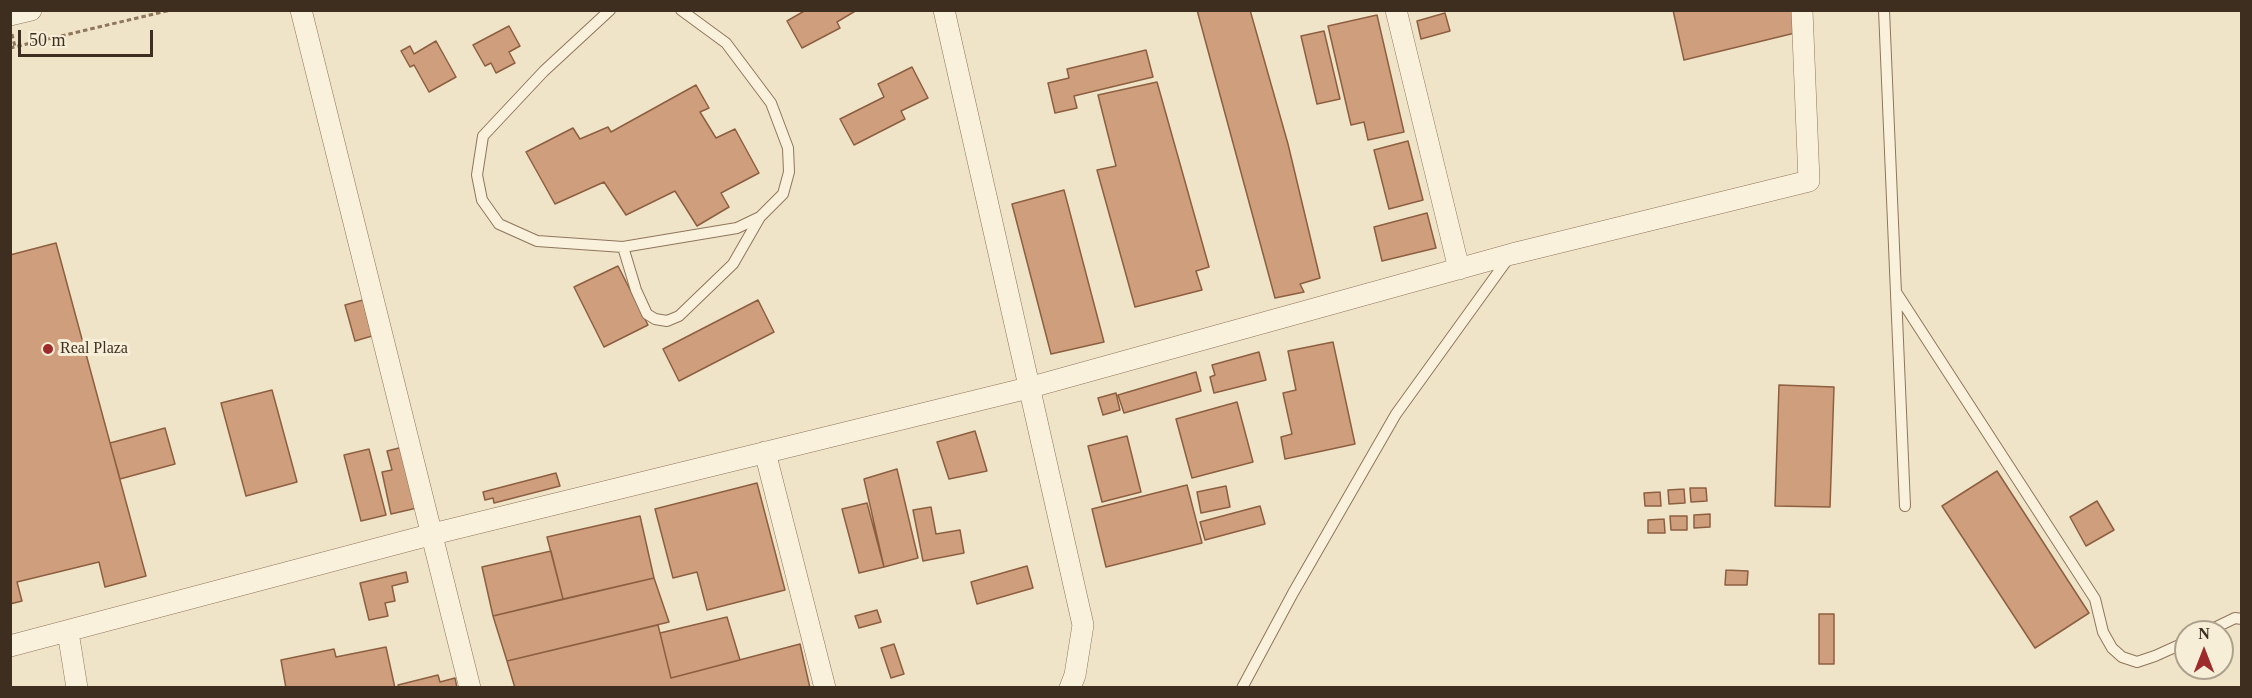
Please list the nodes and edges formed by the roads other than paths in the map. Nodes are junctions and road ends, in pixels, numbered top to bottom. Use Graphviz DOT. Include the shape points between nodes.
graph roads {
  1 [pos="31,10"];
  2 [pos="301,10"];
  3 [pos="610,10"];
  4 [pos="681,10"];
  5 [pos="944,10"];
  6 [pos="1396,10"];
  7 [pos="1802,10"];
  8 [pos="1884,10"];
  9 [pos="10,15"];
  10 [pos="760,217"];
  11 [pos="623,247"];
  12 [pos="1512,254"];
  13 [pos="1458,269"];
  14 [pos="1896,292"];
  15 [pos="1028,388"];
  16 [pos="765,452"];
  17 [pos="1905,506"];
  18 [pos="433,534"];
  19 [pos="68,632"];
  20 [pos="10,646"];
  21 [pos="2174,647"];
  22 [pos="77,687"];
  23 [pos="470,687"];
  24 [pos="825,687"];
  25 [pos="1070,687"];
  26 [pos="1242,687"];
  1 -- 9 [label="street"];
  2 -- 18 [label="street"];
  3 -- 11 [label="lane" via="544,71 483,136 477,175 482,200 499,224 537,241"];
  4 -- 10 [label="lane" via="726,43 771,103 788,148 789,172 783,194"];
  5 -- 15 [label="street"];
  6 -- 13 [label="street"];
  7 -- 12 [label="street" via="1809,181"];
  8 -- 14 [label="lane"];
  10 -- 11 [label="lane" via="736,228"];
  10 -- 11 [label="lane" via="733,264 678,316 667,321 647,314"];
  12 -- 13 [label="street"];
  12 -- 26 [label="lane" via="1396,414"];
  13 -- 15 [label="street"];
  14 -- 17 [label="lane"];
  14 -- 21 [label="lane" via="2095,598 2103,632 2112,648 2137,662"];
  15 -- 16 [label="street"];
  15 -- 25 [label="street" via="1083,625"];
  16 -- 18 [label="street"];
  16 -- 24 [label="street"];
  18 -- 19 [label="street"];
  18 -- 23 [label="street"];
  19 -- 20 [label="street"];
  19 -- 22 [label="street"];
}
